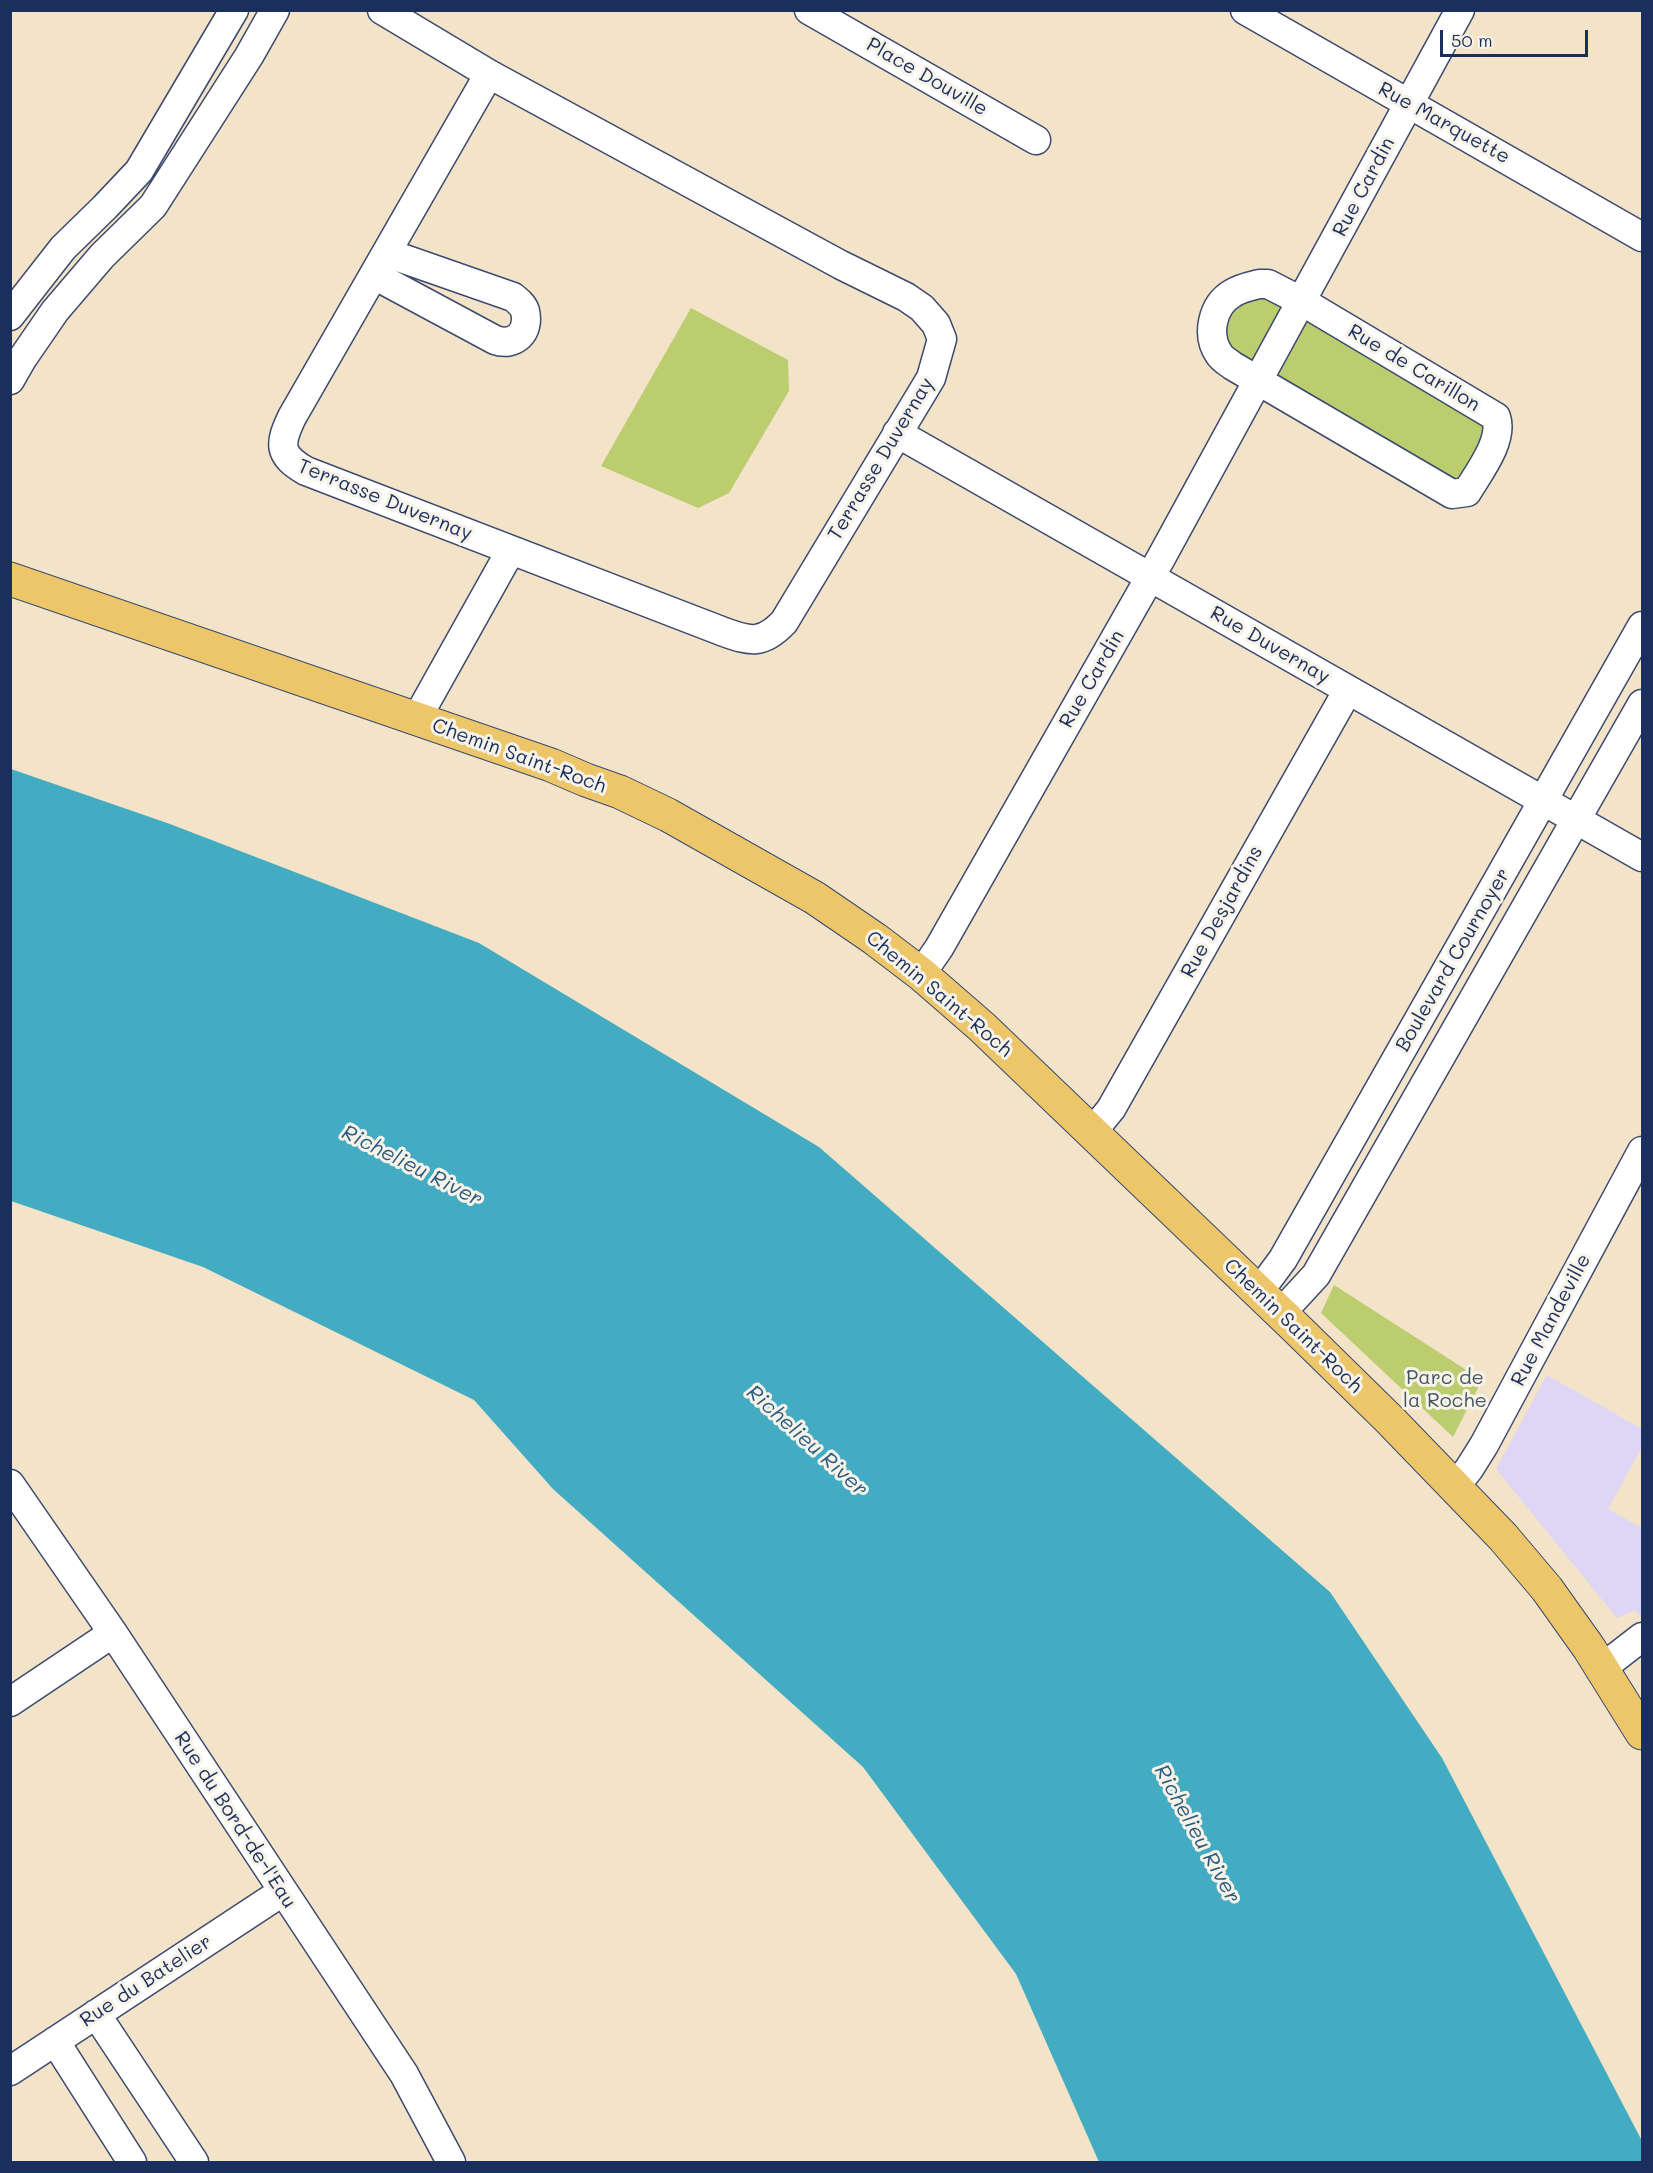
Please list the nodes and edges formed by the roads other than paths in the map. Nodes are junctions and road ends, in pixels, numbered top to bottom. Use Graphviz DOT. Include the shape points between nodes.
graph roads {
  1 [pos="234,10"];
  2 [pos="275,10"];
  3 [pos="382,10"];
  4 [pos="1245,10"];
  5 [pos="1460,10"];
  6 [pos="816,12"];
  7 [pos="489,74"];
  8 [pos="1409,103"];
  9 [pos="1036,140"];
  10 [pos="1642,237"];
  11 [pos="1302,302"];
  12 [pos="10,316"];
  13 [pos="14,364"];
  14 [pos="1258,381"];
  15 [pos="897,433"];
  16 [pos="511,550"];
  17 [pos="1151,577"];
  18 [pos="10,579"];
  19 [pos="1642,626"];
  20 [pos="1348,690"];
  21 [pos="1642,704"];
  22 [pos="417,718"];
  23 [pos="1544,801"];
  24 [pos="1577,820"];
  25 [pos="1642,857"];
  26 [pos="921,974"];
  27 [pos="1093,1131"];
  28 [pos="1642,1151"];
  29 [pos="1257,1290"];
  30 [pos="1281,1313"];
  31 [pos="10,1484"];
  32 [pos="1455,1486"];
  33 [pos="113,1633"];
  34 [pos="1642,1637"];
  35 [pos="1602,1668"];
  36 [pos="10,1702"];
  37 [pos="1639,1719"];
  38 [pos="282,1892"];
  39 [pos="96,2014"];
  40 [pos="54,2041"];
  41 [pos="10,2071"];
  42 [pos="132,2163"];
  43 [pos="194,2163"];
  44 [pos="451,2163"];
  1 -- 12 [label="street" via="139,171 63,248"];
  2 -- 13 [label="street" via="153,206 102,256"];
  3 -- 7 [label="street, Terrasse Duvernay"];
  4 -- 8 [label="street, Rue Marquette"];
  5 -- 8 [label="street, Rue Cardin"];
  6 -- 9 [label="street, Place Douville"];
  7 -- 15 [label="street, Terrasse Duvernay" via="922,308 936,324 942,339 931,378"];
  7 -- 16 [label="street, Terrasse Duvernay" via="291,417 283,450 290,462 306,471"];
  8 -- 10 [label="street, Rue Marquette"];
  8 -- 11 [label="street, Rue Cardin"];
  11 -- 14 [label="street, Rue Cardin"];
  11 -- 14 [label="street" via="1268,284 1259,284 1232,293 1218,308 1212,336 1220,356"];
  11 -- 14 [label="street, Rue de Carillon" via="1496,417 1496,441 1467,492 1452,494"];
  14 -- 17 [label="street, Rue Cardin"];
  15 -- 16 [label="street, Terrasse Duvernay" via="783,622 761,640 737,637"];
  15 -- 17 [label="street, Rue Duvernay"];
  16 -- 22 [label="street"];
  17 -- 20 [label="street, Rue Duvernay"];
  17 -- 26 [label="street, Rue Cardin"];
  18 -- 22 [label="main road, Chemin Saint-Roch"];
  19 -- 23 [label="street, Boulevard Cournoyer"];
  20 -- 23 [label="street, Rue Duvernay"];
  20 -- 27 [label="street, Rue Desjardins" via="1111,1109"];
  21 -- 24 [label="street, Boulevard Cournoyer"];
  22 -- 26 [label="main road, Chemin Saint-Roch" via="551,765 668,815 815,898"];
  23 -- 24 [label="street, Rue Duvernay"];
  23 -- 29 [label="street, Boulevard Cournoyer" via="1283,1259"];
  24 -- 25 [label="street, Rue Duvernay"];
  24 -- 30 [label="street, Boulevard Cournoyer" via="1316,1275"];
  26 -- 27 [label="main road, Chemin Saint-Roch"];
  27 -- 29 [label="main road, Chemin Saint-Roch"];
  28 -- 32 [label="street, Rue Mandeville" via="1484,1445"];
  29 -- 30 [label="main road, Chemin Saint-Roch"];
  30 -- 32 [label="main road, Chemin Saint-Roch"];
  31 -- 33 [label="street, Rue du Bord-de-l'Eau"];
  32 -- 35 [label="main road, Chemin Saint-Roch" via="1527,1564"];
  33 -- 36 [label="street"];
  33 -- 38 [label="street, Rue du Bord-de-l'Eau"];
  34 -- 35 [label="street"];
  35 -- 37 [label="main road, Chemin Saint-Roch"];
  38 -- 39 [label="street, Rue du Batelier"];
  38 -- 44 [label="street, Rue du Bord-de-l'Eau" via="404,2074"];
  39 -- 40 [label="street, Rue du Batelier"];
  39 -- 43 [label="street"];
  40 -- 41 [label="street, Rue du Batelier"];
  40 -- 42 [label="street"];
}
